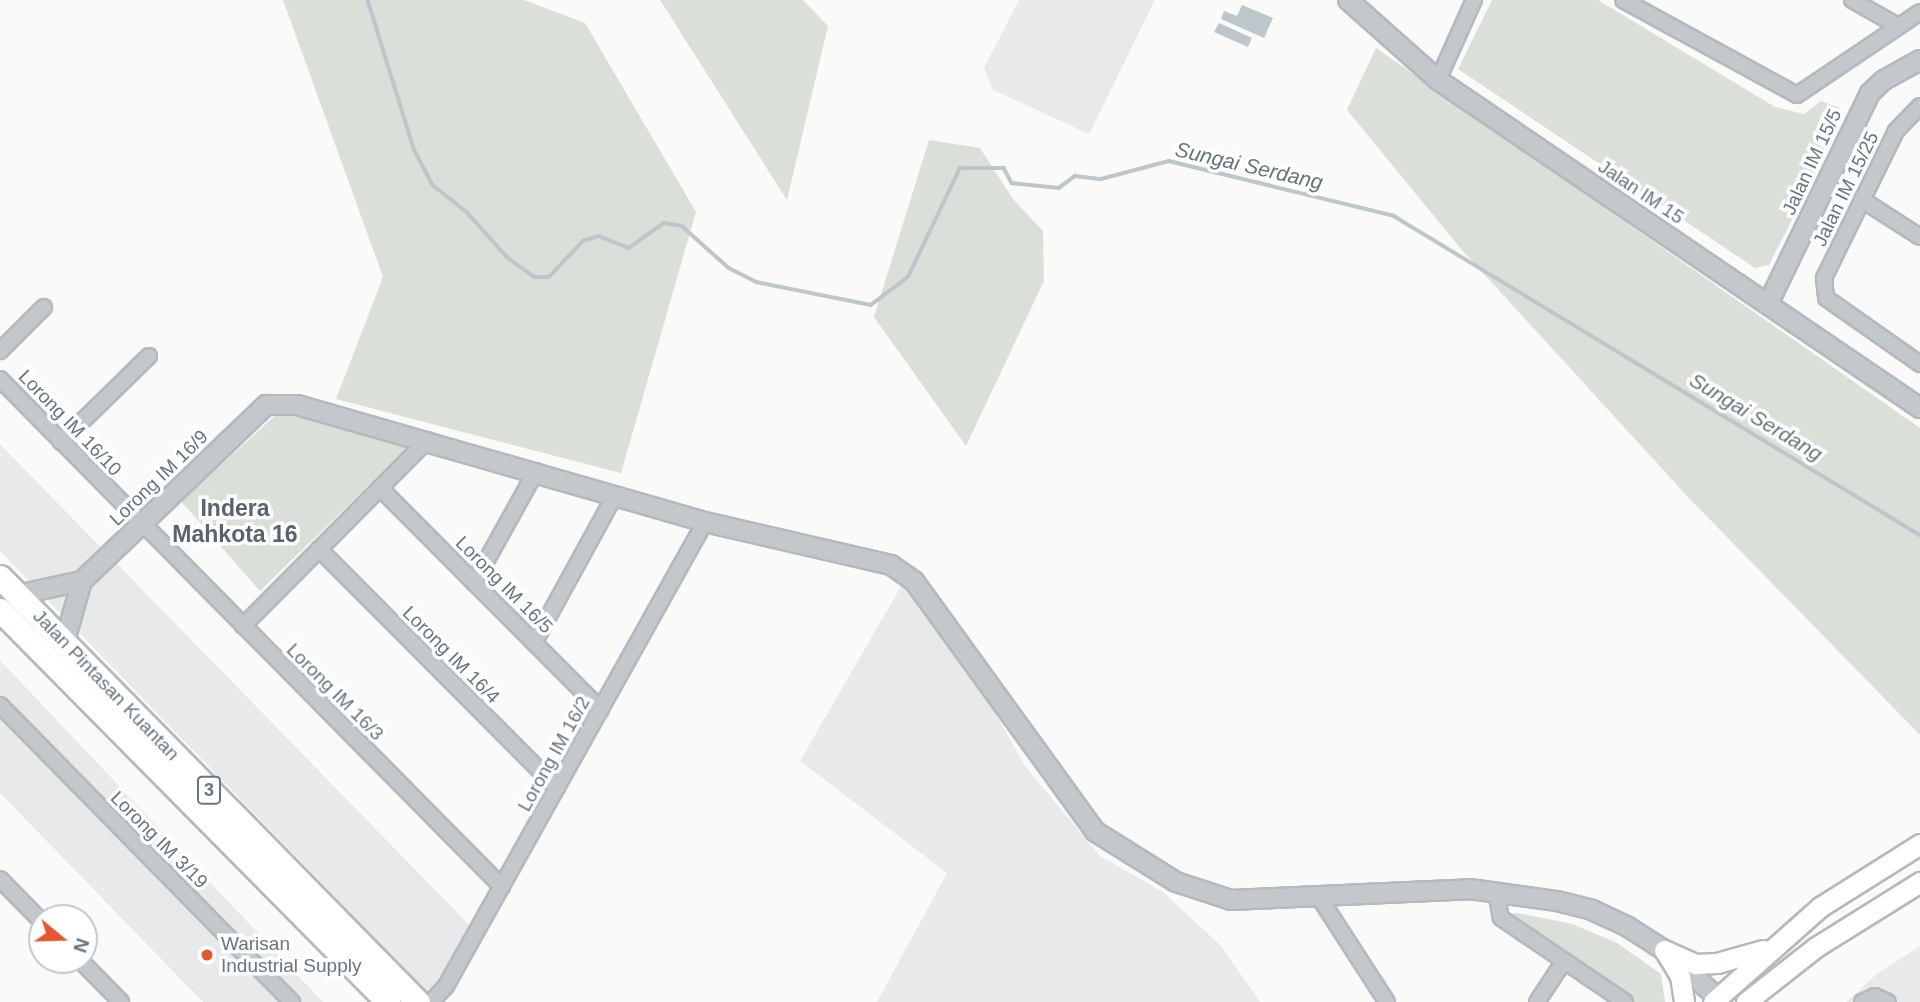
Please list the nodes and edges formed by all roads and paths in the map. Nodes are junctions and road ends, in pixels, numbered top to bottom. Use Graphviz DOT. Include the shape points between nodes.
graph roads {
  1 [pos="1348,0"];
  2 [pos="1474,0"];
  3 [pos="1623,0"];
  4 [pos="1852,0"];
  5 [pos="1920,12"];
  6 [pos="1896,25"];
  7 [pos="1920,60"];
  8 [pos="1438,80"];
  9 [pos="1920,106"];
  10 [pos="1861,199"];
  11 [pos="1917,232"];
  12 [pos="1768,304"];
  13 [pos="44,307"];
  14 [pos="0,351"];
  15 [pos="149,356"];
  16 [pos="1920,364"];
  17 [pos="0,379"];
  18 [pos="1920,408"];
  19 [pos="428,440"];
  20 [pos="61,442"];
  21 [pos="536,471"];
  22 [pos="380,488"];
  23 [pos="615,495"];
  24 [pos="705,522"];
  25 [pos="141,524"];
  26 [pos="318,549"];
  27 [pos="0,577"];
  28 [pos="82,581"];
  29 [pos="474,583"];
  30 [pos="18,594"];
  31 [pos="0,610"];
  32 [pos="243,626"];
  33 [pos="8,628"];
  34 [pos="534,643"];
  35 [pos="64,644"];
  36 [pos="0,705"];
  37 [pos="601,710"];
  38 [pos="557,788"];
  39 [pos="1920,844"];
  40 [pos="0,879"];
  41 [pos="1920,882"];
  42 [pos="502,887"];
  43 [pos="1496,891"];
  44 [pos="1320,897"];
  45 [pos="28,908"];
  46 [pos="1769,948"];
  47 [pos="1664,950"];
  48 [pos="1564,961"];
  49 [pos="94,974"];
  50 [pos="1772,981"];
  51 [pos="1715,1000"];
  52 [pos="121,1002"];
  53 [pos="292,1002"];
  54 [pos="388,1002"];
  55 [pos="418,1002"];
  56 [pos="431,1002"];
  57 [pos="1387,1002"];
  58 [pos="1537,1002"];
  59 [pos="1625,1002"];
  60 [pos="1684,1002"];
  61 [pos="1746,1002"];
  62 [pos="1862,1002"];
  63 [pos="1888,1002"];
  1 -- 8 [label="street, Jalan IM 15"];
  2 -- 8 [label="street"];
  3 -- 6 [label="street" via="1797,95"];
  4 -- 6 [label="street"];
  5 -- 6 [label="street"];
  7 -- 12 [label="street, Jalan IM 15/5" via="1884,79 1862,106"];
  8 -- 12 [label="street, Jalan IM 15"];
  9 -- 10 [label="street, Jalan IM 15/25" via="1900,124"];
  10 -- 11 [label="street"];
  10 -- 16 [label="street, Jalan IM 15/25" via="1824,278 1826,298"];
  12 -- 18 [label="street, Jalan IM 15"];
  13 -- 14 [label="street"];
  15 -- 20 [label="street"];
  17 -- 20 [label="street, Lorong IM 16/10"];
  19 -- 21 [label="street"];
  19 -- 22 [label="street"];
  19 -- 25 [label="street, Lorong IM 16/9" via="297,405 265,405"];
  20 -- 25 [label="street, Lorong IM 16/10"];
  21 -- 23 [label="street"];
  21 -- 29 [label="street"];
  22 -- 26 [label="street"];
  22 -- 29 [label="street, Lorong IM 16/5"];
  23 -- 24 [label="street"];
  23 -- 34 [label="street"];
  24 -- 37 [label="street, Lorong IM 16/2"];
  24 -- 44 [label="street" via="891,565 903,572 1081,815 1112,844 1176,882 1231,900"];
  25 -- 28 [label="street, Lorong IM 16/9"];
  25 -- 32 [label="street, Lorong IM 16/3"];
  26 -- 32 [label="street"];
  26 -- 38 [label="street, Lorong IM 16/4"];
  27 -- 30 [label="highway, Jalan Pintasan Kuantan / 3"];
  28 -- 30 [label="street"];
  28 -- 35 [label="street"];
  29 -- 34 [label="street, Lorong IM 16/5"];
  30 -- 35 [label="highway, Jalan Pintasan Kuantan / 3"];
  31 -- 33 [label="highway, Jalan Pintasan Kuantan / 3"];
  32 -- 42 [label="street, Lorong IM 16/3"];
  33 -- 54 [label="highway, Jalan Pintasan Kuantan / 3"];
  34 -- 37 [label="street, Lorong IM 16/5"];
  35 -- 55 [label="highway, Jalan Pintasan Kuantan / 3"];
  36 -- 53 [label="street, Lorong IM 3/19"];
  37 -- 38 [label="street, Lorong IM 16/2"];
  38 -- 42 [label="street, Lorong IM 16/2"];
  39 -- 46 [label="main road" via="1821,907"];
  40 -- 45 [label="street"];
  41 -- 50 [label="main road" via="1816,947"];
  42 -- 56 [label="street, Lorong IM 16/2" via="446,986"];
  43 -- 44 [label="street"];
  43 -- 47 [label="street" via="1592,910"];
  43 -- 48 [label="street" via="1501,918"];
  44 -- 57 [label="street"];
  46 -- 47 [label="main road" via="1717,963 1682,960"];
  46 -- 51 [label="main road"];
  47 -- 51 [label="street"];
  47 -- 60 [label="main road" via="1680,976"];
  48 -- 58 [label="street"];
  48 -- 59 [label="street"];
  49 -- 52 [label="street"];
  50 -- 51 [label="main road" via="1760,982 1743,996"];
  50 -- 61 [label="main road"];
  62 -- 63 [label="street" via="1875,996"];
}
